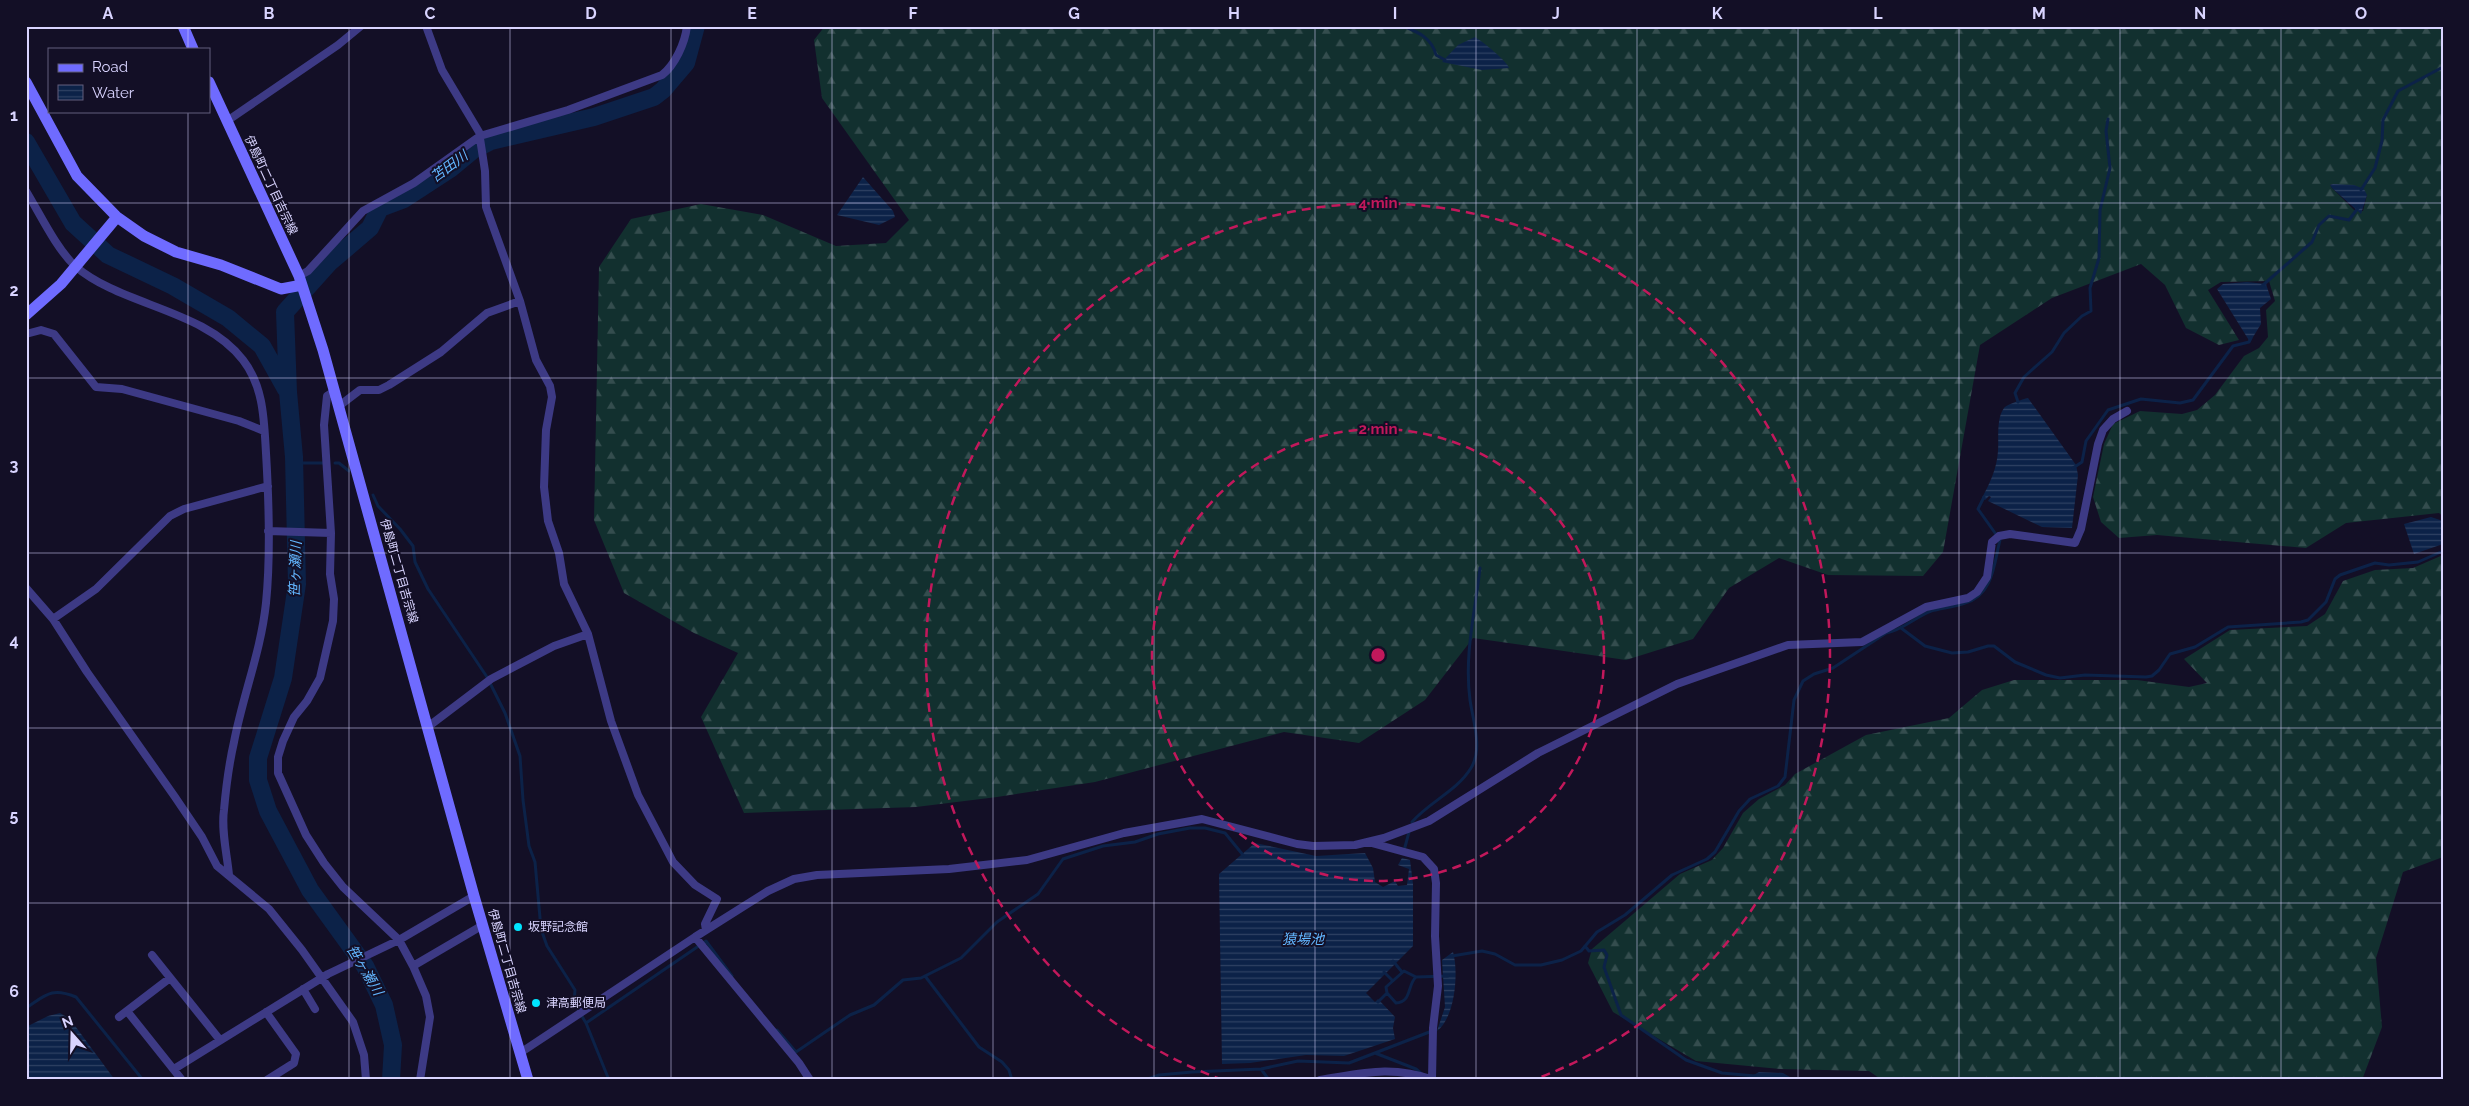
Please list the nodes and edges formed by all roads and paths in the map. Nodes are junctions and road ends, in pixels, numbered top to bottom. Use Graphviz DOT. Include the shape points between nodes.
graph roads {
  1 [pos="183,26"];
  2 [pos="361,26"];
  3 [pos="426,26"];
  4 [pos="687,26"];
  5 [pos="193,48"];
  6 [pos="26,82"];
  7 [pos="210,84"];
  8 [pos="227,121"];
  9 [pos="480,138"];
  10 [pos="26,191"];
  11 [pos="114,221"];
  12 [pos="77,265"];
  13 [pos="300,281"];
  14 [pos="520,301"];
  15 [pos="26,314"];
  16 [pos="26,334"];
  17 [pos="335,391"];
  18 [pos="339,406"];
  19 [pos="2127,411"];
  20 [pos="264,431"];
  21 [pos="268,486"];
  22 [pos="271,532"];
  23 [pos="330,533"];
  24 [pos="26,588"];
  25 [pos="53,618"];
  26 [pos="588,634"];
  27 [pos="429,726"];
  28 [pos="1368,842"];
  29 [pos="229,875"];
  30 [pos="474,896"];
  31 [pos="483,925"];
  32 [pos="706,930"];
  33 [pos="399,940"];
  34 [pos="699,942"];
  35 [pos="152,955"];
  36 [pos="414,966"];
  37 [pos="325,976"];
  38 [pos="170,978"];
  39 [pos="303,989"];
  40 [pos="315,1009"];
  41 [pos="127,1011"];
  42 [pos="266,1012"];
  43 [pos="119,1017"];
  44 [pos="220,1040"];
  45 [pos="520,1053"];
  46 [pos="174,1069"];
  47 [pos="1429,1078"];
  48 [pos="182,1080"];
  49 [pos="268,1080"];
  50 [pos="366,1080"];
  51 [pos="420,1080"];
  52 [pos="528,1080"];
  53 [pos="810,1080"];
  54 [pos="1320,1080"];
  1 -- 5 [label="street"];
  2 -- 8 [label="street"];
  3 -- 9 [label="street" via="442,70"];
  4 -- 9 [label="street" via="673,63 662,75"];
  6 -- 11 [label="street" via="77,176"];
  7 -- 8 [label="street, 伊島町二丁目吉宗線"];
  8 -- 13 [label="street, 伊島町二丁目吉宗線"];
  9 -- 13 [label="street" via="414,183 363,211"];
  9 -- 14 [label="street" via="486,206"];
  10 -- 12 [label="street" via="56,239"];
  11 -- 12 [label="street"];
  11 -- 13 [label="street" via="176,252 221,265 281,289"];
  12 -- 15 [label="street" via="61,284"];
  12 -- 20 [label="street" via="97,280 175,314 230,345 254,379 261,400"];
  13 -- 17 [label="street, 伊島町二丁目吉宗線"];
  14 -- 18 [label="street" via="487,313 441,352 389,385 379,390 360,390"];
  14 -- 26 [label="street" via="536,360 552,397 546,430 544,488 548,522 564,584"];
  16 -- 20 [label="street" via="41,330 54,334 96,387 122,389"];
  17 -- 18 [label="street, 伊島町二丁目吉宗線"];
  17 -- 23 [label="street" via="327,396 324,425"];
  18 -- 27 [label="street, 伊島町二丁目吉宗線"];
  19 -- 28 [label="street" via="2113,419 2098,444 2081,529 2075,543 2010,534 1997,538 1987,576 1977,592 1968,598 1926,607 1862,642 1788,645 1678,684 1538,753 1429,821"];
  20 -- 21 [label="street"];
  21 -- 22 [label="street"];
  21 -- 25 [label="street" via="170,516 96,589"];
  22 -- 23 [label="street"];
  22 -- 29 [label="street" via="266,603 258,649 234,742 223,813"];
  23 -- 33 [label="street" via="334,599 329,648 320,678 294,717 283,741 278,773 306,835 324,863 343,887"];
  24 -- 25 [label="street"];
  25 -- 29 [label="street" via="202,837 218,866"];
  26 -- 27 [label="street" via="554,646 490,680"];
  26 -- 32 [label="street" via="611,721 638,795 673,862 695,885 717,899 705,924"];
  27 -- 30 [label="street, 伊島町二丁目吉宗線"];
  28 -- 32 [label="street" via="1335,847 1313,846 1212,820 1190,820 1117,835 1027,860 949,869 805,877 768,891"];
  28 -- 47 [label="street" via="1424,857 1434,869 1438,976"];
  29 -- 37 [label="street" via="269,910"];
  30 -- 31 [label="street, 伊島町二丁目吉宗線"];
  30 -- 33 [label="street"];
  31 -- 36 [label="street"];
  31 -- 45 [label="street, 伊島町二丁目吉宗線"];
  32 -- 34 [label="street"];
  33 -- 36 [label="street"];
  33 -- 37 [label="street"];
  34 -- 45 [label="street"];
  34 -- 53 [label="street"];
  35 -- 38 [label="street"];
  36 -- 51 [label="street" via="430,1017"];
  37 -- 39 [label="street"];
  37 -- 50 [label="street" via="353,1022 364,1055"];
  38 -- 41 [label="street"];
  38 -- 44 [label="street"];
  39 -- 40 [label="street"];
  39 -- 42 [label="street"];
  41 -- 43 [label="street"];
  41 -- 46 [label="street"];
  42 -- 44 [label="street"];
  42 -- 49 [label="street" via="296,1054 294,1064"];
  44 -- 46 [label="street"];
  45 -- 52 [label="street, 伊島町二丁目吉宗線"];
  46 -- 48 [label="street"];
  47 -- 54 [label="street" via="1406,1071 1378,1071"];
}
